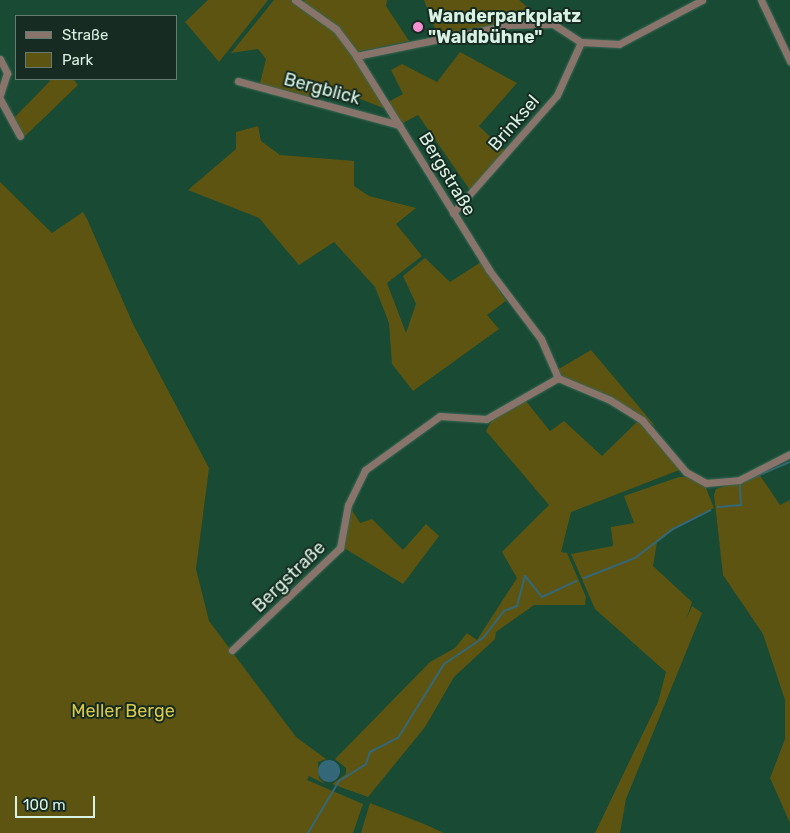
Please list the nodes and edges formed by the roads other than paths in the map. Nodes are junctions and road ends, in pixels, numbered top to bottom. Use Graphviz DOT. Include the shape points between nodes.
graph roads {
  1 [pos="295,0"];
  2 [pos="702,0"];
  3 [pos="761,0"];
  4 [pos="581,42"];
  5 [pos="356,56"];
  6 [pos="0,59"];
  7 [pos="790,61"];
  8 [pos="238,81"];
  9 [pos="0,97"];
  10 [pos="399,125"];
  11 [pos="20,136"];
  12 [pos="453,213"];
  13 [pos="558,378"];
  14 [pos="790,454"];
  15 [pos="232,650"];
  1 -- 5 [label="street, Bergstraße" via="336,29"];
  2 -- 4 [label="street" via="628,42"];
  3 -- 7 [label="street"];
  4 -- 5 [label="street" via="553,24 508,25"];
  4 -- 12 [label="street, Brinksel" via="557,95"];
  5 -- 10 [label="street, Bergstraße"];
  6 -- 9 [label="street" via="7,73"];
  8 -- 10 [label="street, Bergblick"];
  9 -- 11 [label="street"];
  10 -- 12 [label="street, Bergstraße"];
  12 -- 13 [label="street, Bergstraße" via="506,297 541,339"];
  13 -- 14 [label="street" via="610,400 642,420 686,472 706,483 739,480"];
  13 -- 15 [label="street, Bergstraße" via="486,419 440,416 364,470 348,505 335,555"];
}
